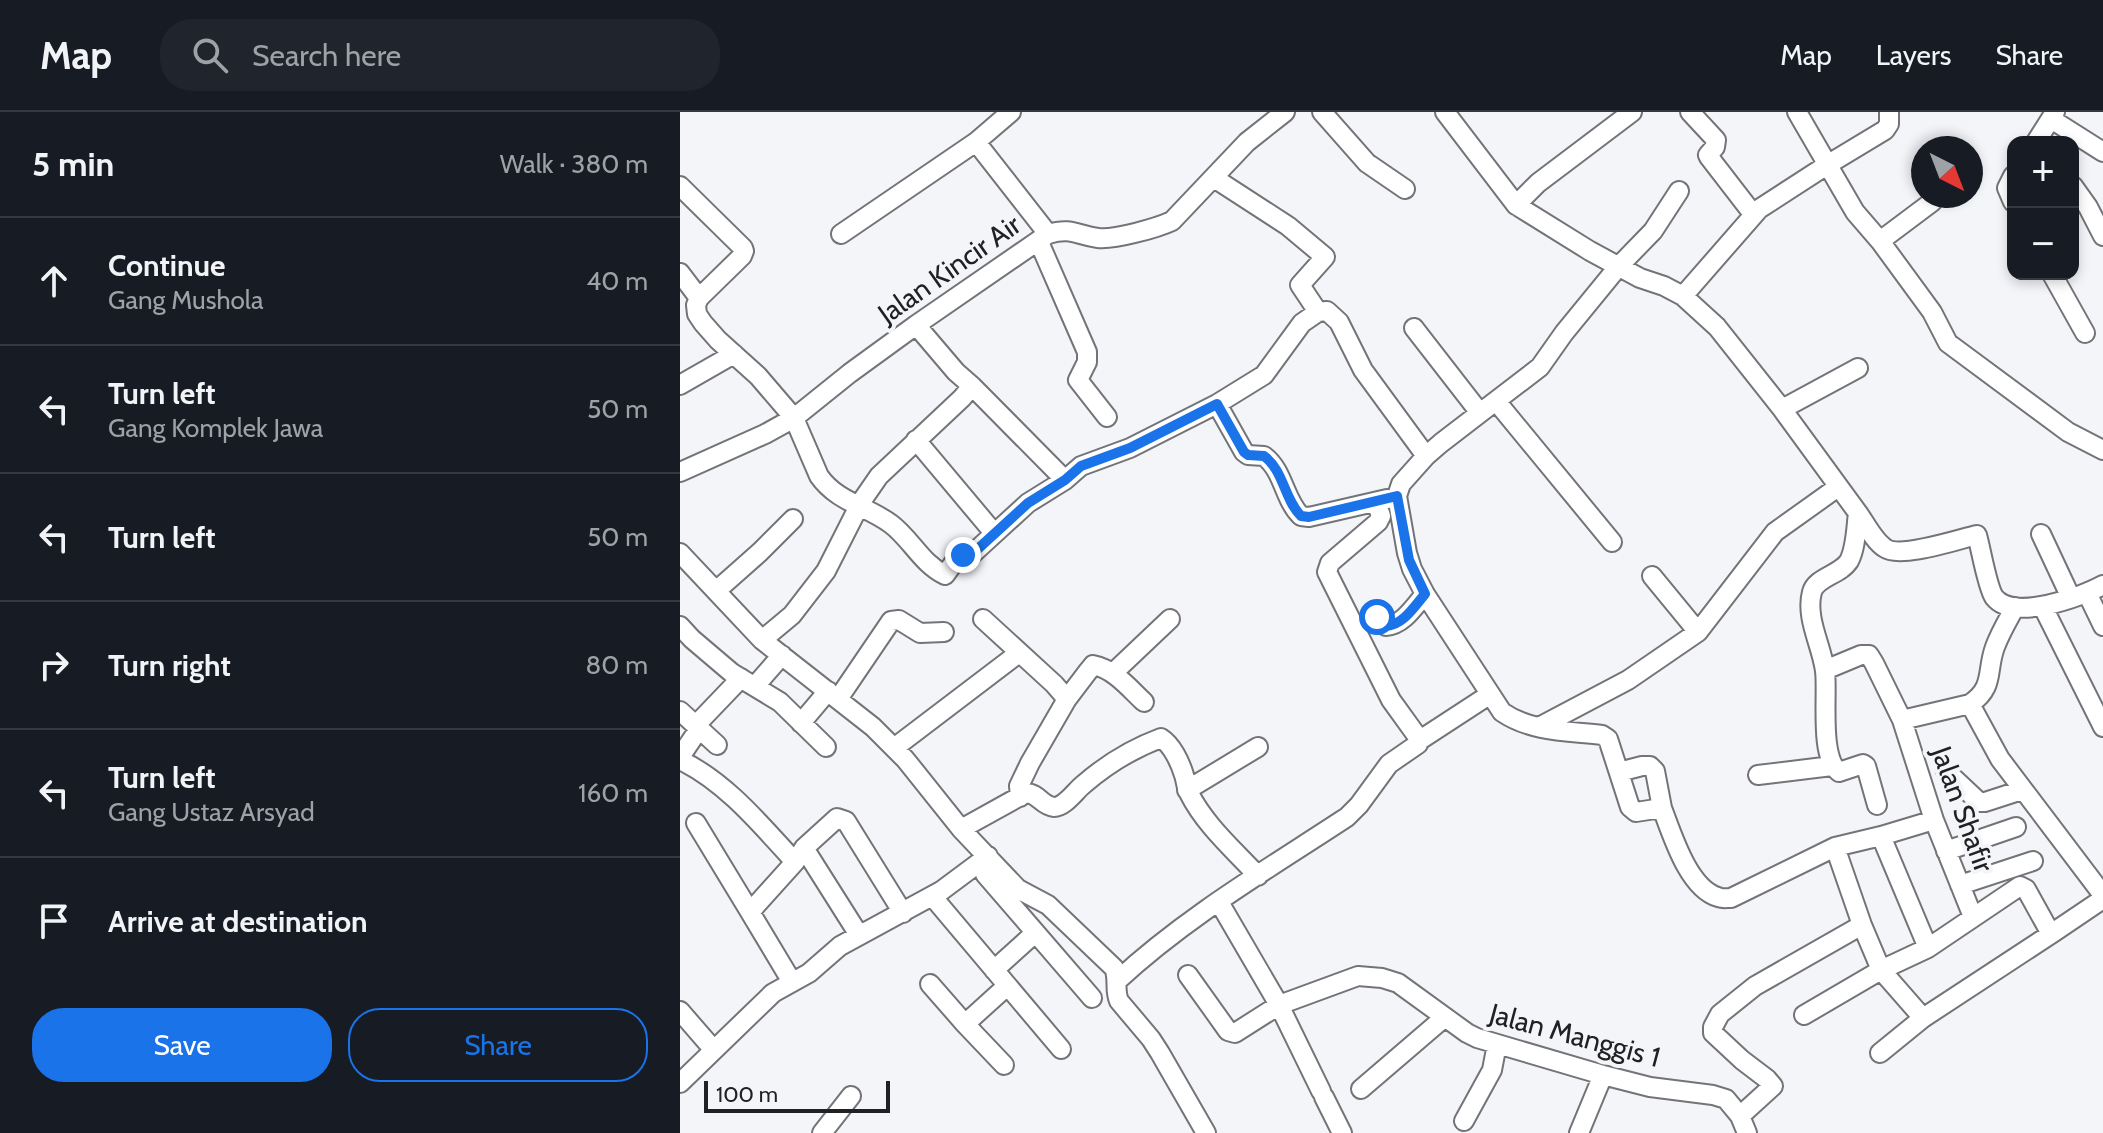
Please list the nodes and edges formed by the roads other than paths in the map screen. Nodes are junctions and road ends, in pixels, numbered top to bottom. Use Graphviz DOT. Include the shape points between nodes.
graph roads {
  1 [pos="1011,112"];
  2 [pos="1285,112"];
  3 [pos="1322,112"];
  4 [pos="1445,112"];
  5 [pos="1632,112"];
  6 [pos="1690,112"];
  7 [pos="1797,112"];
  8 [pos="1889,112"];
  9 [pos="2053,115"];
  10 [pos="2041,136"];
  11 [pos="976,142"];
  12 [pos="2103,152"];
  13 [pos="1827,165"];
  14 [pos="1214,178"];
  15 [pos="680,186"];
  16 [pos="1405,189"];
  17 [pos="1679,191"];
  18 [pos="2079,193"];
  19 [pos="1516,205"];
  20 [pos="1924,208"];
  21 [pos="2095,212"];
  22 [pos="1753,214"];
  23 [pos="841,234"];
  24 [pos="2103,236"];
  25 [pos="1044,238"];
  26 [pos="1880,241"];
  27 [pos="1618,267"];
  28 [pos="680,273"];
  29 [pos="2055,280"];
  30 [pos="1683,296"];
  31 [pos="699,298"];
  32 [pos="1318,312"];
  33 [pos="916,325"];
  34 [pos="1414,328"];
  35 [pos="2085,333"];
  36 [pos="734,354"];
  37 [pos="1858,368"];
  38 [pos="680,385"];
  39 [pos="972,386"];
  40 [pos="1496,401"];
  41 [pos="1217,404"];
  42 [pos="1782,409"];
  43 [pos="1480,413"];
  44 [pos="1107,417"];
  45 [pos="794,418"];
  46 [pos="916,440"];
  47 [pos="2103,450"];
  48 [pos="1426,456"];
  49 [pos="681,469"];
  50 [pos="1065,480"];
  51 [pos="1838,487"];
  52 [pos="1397,496"];
  53 [pos="1376,502"];
  54 [pos="859,507"];
  55 [pos="1858,513"];
  56 [pos="793,519"];
  57 [pos="994,533"];
  58 [pos="2041,534"];
  59 [pos="1612,542"];
  60 [pos="680,553"];
  61 [pos="1652,576"];
  62 [pos="716,591"];
  63 [pos="2087,592"];
  64 [pos="1425,594"];
  65 [pos="2015,607"];
  66 [pos="2043,607"];
  67 [pos="983,619"];
  68 [pos="1170,619"];
  69 [pos="1370,619"];
  70 [pos="680,626"];
  71 [pos="2103,626"];
  72 [pos="944,632"];
  73 [pos="1698,632"];
  74 [pos="762,640"];
  75 [pos="1019,653"];
  76 [pos="782,655"];
  77 [pos="1825,670"];
  78 [pos="1113,673"];
  79 [pos="748,682"];
  80 [pos="833,695"];
  81 [pos="1489,695"];
  82 [pos="1067,699"];
  83 [pos="1144,702"];
  84 [pos="1970,704"];
  85 [pos="680,711"];
  86 [pos="1902,720"];
  87 [pos="801,723"];
  88 [pos="698,727"];
  89 [pos="1538,727"];
  90 [pos="2103,727"];
  91 [pos="1420,740"];
  92 [pos="717,745"];
  93 [pos="826,747"];
  94 [pos="1258,747"];
  95 [pos="894,748"];
  96 [pos="680,758"];
  97 [pos="1832,766"];
  98 [pos="1946,771"];
  99 [pos="1619,772"];
  100 [pos="1758,775"];
  101 [pos="1187,790"];
  102 [pos="2022,790"];
  103 [pos="1020,797"];
  104 [pos="1877,805"];
  105 [pos="1662,808"];
  106 [pos="1934,820"];
  107 [pos="696,823"];
  108 [pos="2016,827"];
  109 [pos="961,829"];
  110 [pos="1881,836"];
  111 [pos="1835,847"];
  112 [pos="1946,851"];
  113 [pos="799,855"];
  114 [pos="2033,861"];
  115 [pos="986,865"];
  116 [pos="1258,876"];
  117 [pos="1960,885"];
  118 [pos="932,896"];
  119 [pos="2103,897"];
  120 [pos="1219,902"];
  121 [pos="750,912"];
  122 [pos="903,913"];
  123 [pos="1973,917"];
  124 [pos="1862,925"];
  125 [pos="1035,933"];
  126 [pos="2051,934"];
  127 [pos="859,935"];
  128 [pos="1928,948"];
  129 [pos="994,970"];
  130 [pos="1881,970"];
  131 [pos="1188,975"];
  132 [pos="1117,981"];
  133 [pos="792,982"];
  134 [pos="930,984"];
  135 [pos="1007,986"];
  136 [pos="1092,998"];
  137 [pos="1279,1005"];
  138 [pos="681,1013"];
  139 [pos="1804,1015"];
  140 [pos="1445,1017"];
  141 [pos="1923,1018"];
  142 [pos="965,1024"];
  143 [pos="1497,1044"];
  144 [pos="713,1049"];
  145 [pos="1061,1049"];
  146 [pos="1880,1053"];
  147 [pos="1004,1065"];
  148 [pos="1603,1075"];
  149 [pos="680,1083"];
  150 [pos="1361,1089"];
  151 [pos="851,1096"];
  152 [pos="1464,1121"];
  153 [pos="1744,1124"];
  154 [pos="822,1133"];
  155 [pos="1206,1133"];
  156 [pos="1342,1133"];
  157 [pos="1579,1133"];
  1 -- 11 [label="street"];
  2 -- 14 [label="street, Jalan Kincir Air"];
  3 -- 16 [label="street" via="1357,153"];
  4 -- 19 [label="street"];
  5 -- 19 [label="street"];
  6 -- 22 [label="street" via="1716,140 1709,157"];
  7 -- 13 [label="street"];
  8 -- 13 [label="street" via="1885,130"];
  9 -- 10 [label="street"];
  9 -- 12 [label="street"];
  11 -- 23 [label="street"];
  11 -- 25 [label="street"];
  13 -- 22 [label="street"];
  13 -- 26 [label="street"];
  14 -- 25 [label="street, Jalan Kincir Air" via="1162,226 1115,238 1069,230"];
  14 -- 32 [label="street" via="1325,257 1300,285"];
  15 -- 31 [label="street" via="744,251"];
  17 -- 27 [label="street" via="1653,231"];
  18 -- 21 [label="street"];
  19 -- 27 [label="street"];
  20 -- 26 [label="street"];
  21 -- 24 [label="street"];
  22 -- 30 [label="street"];
  25 -- 33 [label="street, Jalan Kincir Air"];
  25 -- 44 [label="street" via="1087,352 1078,380"];
  26 -- 47 [label="street" via="1948,343 2068,432"];
  27 -- 30 [label="street"];
  27 -- 40 [label="street" via="1540,367"];
  28 -- 31 [label="street"];
  29 -- 35 [label="street"];
  30 -- 42 [label="street" via="1717,327"];
  31 -- 36 [label="street" via="697,314"];
  32 -- 41 [label="street" via="1302,323 1264,375"];
  32 -- 48 [label="street" via="1327,311 1339,322 1363,370"];
  33 -- 39 [label="street"];
  33 -- 45 [label="street, Jalan Kincir Air"];
  34 -- 43 [label="street"];
  36 -- 38 [label="street"];
  36 -- 45 [label="street"];
  37 -- 42 [label="street"];
  39 -- 46 [label="street"];
  39 -- 50 [label="street"];
  40 -- 43 [label="street"];
  40 -- 59 [label="street"];
  41 -- 50 [label="street" via="1081,466"];
  41 -- 53 [label="street" via="1244,452 1264,456 1277,470 1301,516"];
  42 -- 51 [label="street"];
  43 -- 48 [label="street"];
  45 -- 49 [label="street, Jalan Kincir Air"];
  45 -- 54 [label="street" via="819,476"];
  46 -- 54 [label="street" via="879,476"];
  46 -- 57 [label="street"];
  48 -- 52 [label="street"];
  50 -- 57 [label="street"];
  51 -- 55 [label="street"];
  51 -- 73 [label="street" via="1775,532"];
  52 -- 53 [label="street"];
  52 -- 64 [label="street" via="1409,560"];
  53 -- 91 [label="street" via="1378,522 1330,563 1327,572 1391,700"];
  54 -- 57 [label="street" via="894,526 943,575 958,557 969,557"];
  54 -- 74 [label="street" via="826,571 792,615"];
  55 -- 65 [label="street" via="1889,551 1977,535 1992,592"];
  55 -- 77 [label="street" via="1848,562 1812,590 1811,609"];
  56 -- 62 [label="street"];
  58 -- 63 [label="street"];
  60 -- 62 [label="street"];
  61 -- 73 [label="street"];
  62 -- 74 [label="street"];
  63 -- 66 [label="street"];
  63 -- 71 [label="street"];
  64 -- 69 [label="street" via="1394,625"];
  64 -- 81 [label="street"];
  65 -- 66 [label="street"];
  65 -- 84 [label="street" via="1994,649 1989,681"];
  66 -- 90 [label="street"];
  67 -- 75 [label="street"];
  68 -- 78 [label="street"];
  70 -- 79 [label="street"];
  72 -- 80 [label="street" via="920,633 891,621"];
  73 -- 89 [label="street" via="1628,680"];
  74 -- 76 [label="street"];
  75 -- 82 [label="street"];
  75 -- 95 [label="street"];
  76 -- 79 [label="street"];
  76 -- 80 [label="street"];
  77 -- 86 [label="street, Jalan Shafir" via="1869,655"];
  77 -- 97 [label="street"];
  78 -- 82 [label="street" via="1093,665"];
  78 -- 83 [label="street"];
  79 -- 87 [label="street" via="774,697"];
  79 -- 88 [label="street"];
  80 -- 87 [label="street"];
  80 -- 95 [label="street"];
  81 -- 89 [label="street" via="1510,718"];
  81 -- 91 [label="street"];
  82 -- 103 [label="street" via="1030,763 1019,786"];
  84 -- 86 [label="street"];
  84 -- 102 [label="street"];
  85 -- 88 [label="street"];
  86 -- 106 [label="street, Jalan Shafir"];
  87 -- 93 [label="street"];
  88 -- 92 [label="street"];
  88 -- 96 [label="street"];
  89 -- 99 [label="street" via="1602,735 1612,747"];
  91 -- 116 [label="street" via="1389,764 1347,817"];
  94 -- 101 [label="street"];
  95 -- 109 [label="street"];
  96 -- 113 [label="street"];
  97 -- 100 [label="street"];
  97 -- 104 [label="street" via="1839,772 1866,766"];
  98 -- 102 [label="street" via="1979,802"];
  99 -- 105 [label="street" via="1630,807 1636,812"];
  99 -- 105 [label="street" via="1650,766"];
  101 -- 103 [label="street" via="1179,762 1161,738 1116,761 1055,807 1033,793"];
  101 -- 116 [label="street" via="1203,816"];
  102 -- 119 [label="street"];
  103 -- 109 [label="street"];
  105 -- 111 [label="street" via="1681,859 1717,897 1731,898"];
  106 -- 110 [label="street"];
  106 -- 112 [label="street, Jalan Shafir"];
  107 -- 121 [label="street"];
  108 -- 112 [label="street"];
  109 -- 115 [label="street"];
  110 -- 111 [label="street"];
  110 -- 128 [label="street"];
  111 -- 124 [label="street"];
  112 -- 117 [label="street, Jalan Shafir"];
  113 -- 121 [label="street"];
  113 -- 122 [label="street" via="842,818"];
  113 -- 127 [label="street"];
  114 -- 117 [label="street"];
  115 -- 118 [label="street"];
  115 -- 125 [label="street"];
  115 -- 132 [label="street" via="1048,905 1114,968"];
  116 -- 120 [label="street"];
  117 -- 123 [label="street, Jalan Shafir"];
  118 -- 122 [label="street"];
  118 -- 129 [label="street"];
  119 -- 126 [label="street"];
  120 -- 132 [label="street"];
  120 -- 137 [label="street"];
  121 -- 133 [label="street"];
  122 -- 127 [label="street"];
  123 -- 126 [label="street" via="2020,886"];
  123 -- 128 [label="street"];
  124 -- 130 [label="street"];
  124 -- 153 [label="street" via="1755,986 1720,1014 1713,1033 1773,1086"];
  125 -- 129 [label="street"];
  125 -- 136 [label="street"];
  126 -- 141 [label="street"];
  127 -- 133 [label="street"];
  128 -- 130 [label="street"];
  129 -- 135 [label="street"];
  130 -- 139 [label="street"];
  130 -- 141 [label="street"];
  131 -- 137 [label="street, Jalan Manggis 1" via="1228,1031 1241,1031"];
  132 -- 155 [label="street" via="1119,1001 1156,1046"];
  133 -- 144 [label="street"];
  134 -- 142 [label="street"];
  135 -- 142 [label="street"];
  135 -- 145 [label="street"];
  137 -- 140 [label="street, Jalan Manggis 1" via="1371,976 1398,983"];
  137 -- 156 [label="street"];
  138 -- 144 [label="street"];
  140 -- 143 [label="street, Jalan Manggis 1" via="1467,1033"];
  140 -- 150 [label="street"];
  141 -- 146 [label="street"];
  142 -- 147 [label="street"];
  143 -- 148 [label="street, Jalan Manggis 1"];
  143 -- 152 [label="street" via="1492,1070"];
  144 -- 149 [label="street"];
  148 -- 153 [label="street, Jalan Manggis 1" via="1726,1099"];
  148 -- 157 [label="street"];
  151 -- 154 [label="street"];
}
